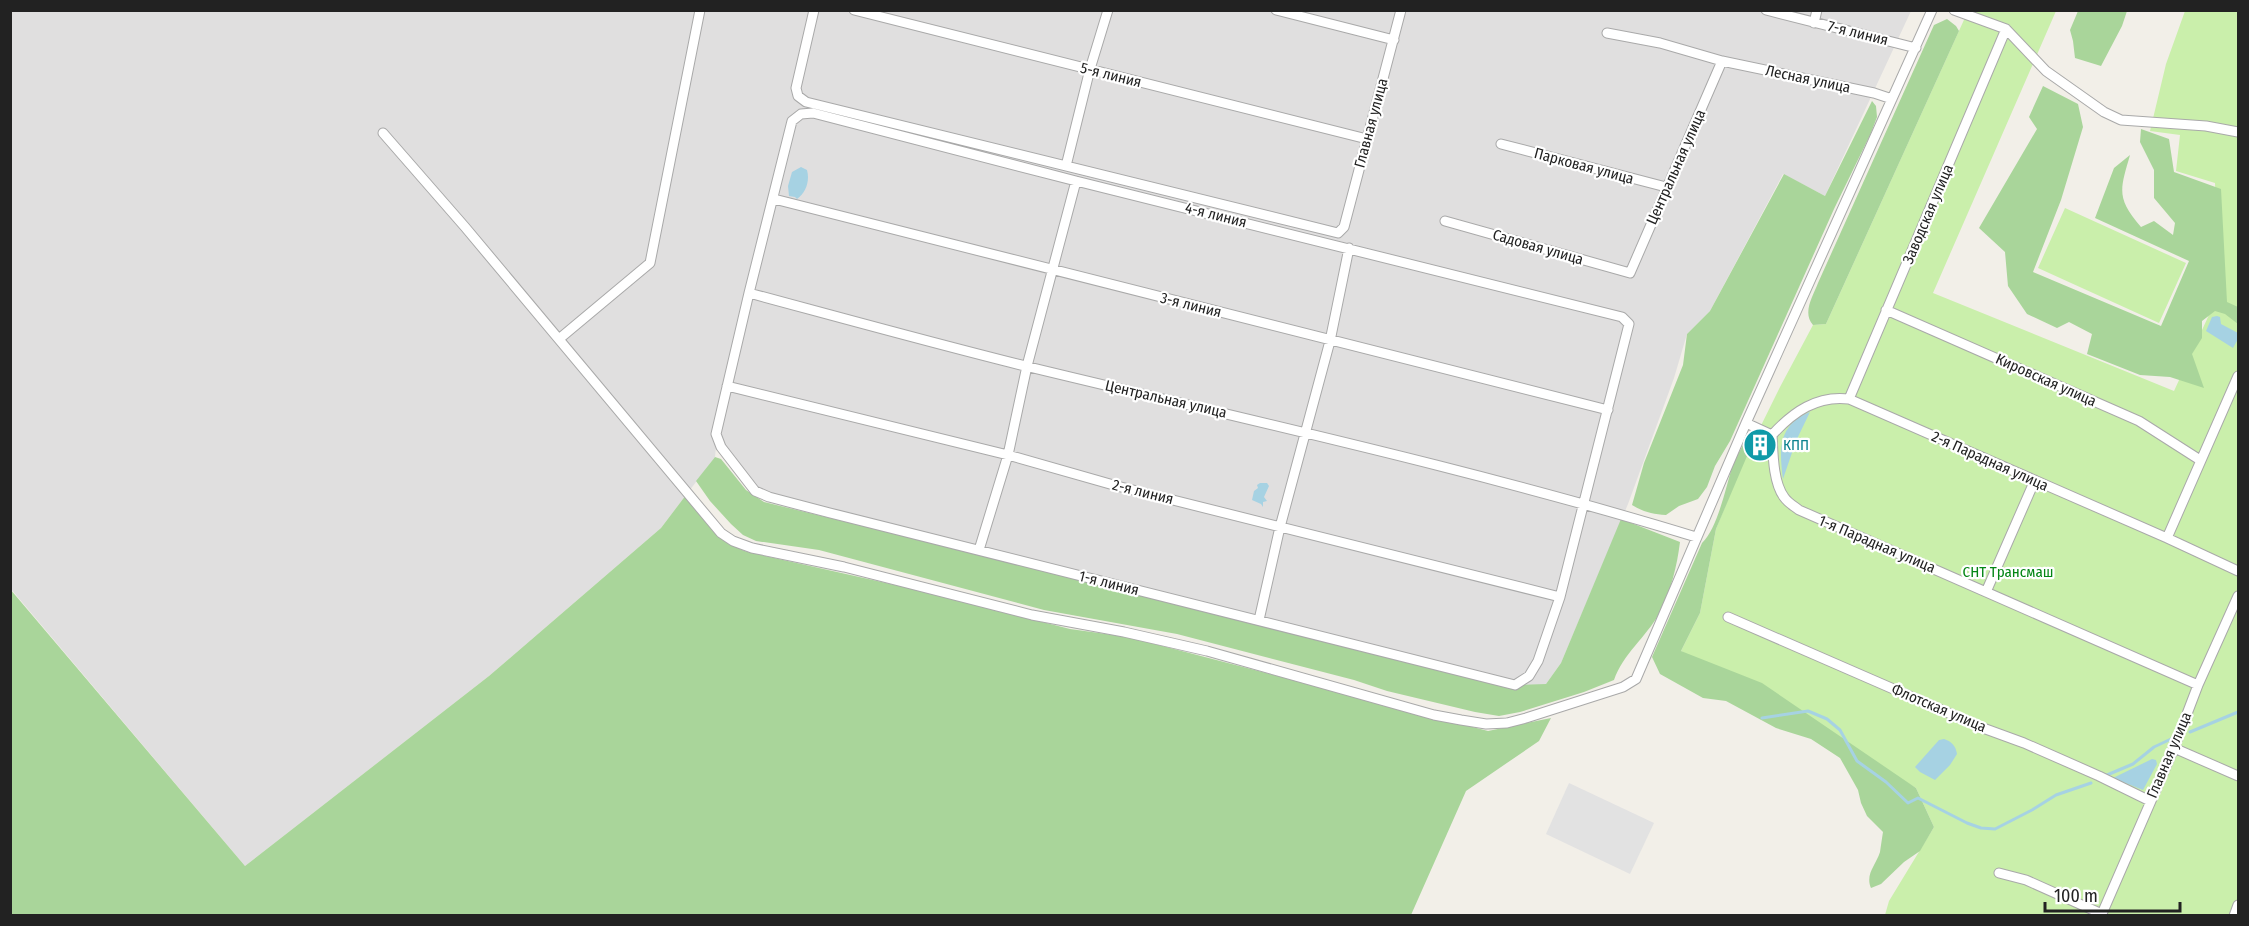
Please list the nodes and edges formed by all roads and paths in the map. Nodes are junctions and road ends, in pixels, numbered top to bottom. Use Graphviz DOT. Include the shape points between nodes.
graph roads {
  1 [pos="700,10"];
  2 [pos="814,10"];
  3 [pos="854,10"];
  4 [pos="1108,10"];
  5 [pos="1276,10"];
  6 [pos="1401,10"];
  7 [pos="1766,10"];
  8 [pos="1817,10"];
  9 [pos="1932,10"];
  10 [pos="1954,10"];
  11 [pos="1814,23"];
  12 [pos="2006,29"];
  13 [pos="1607,33"];
  14 [pos="1394,39"];
  15 [pos="1916,48"];
  16 [pos="1722,61"];
  17 [pos="1090,69"];
  18 [pos="1892,99"];
  19 [pos="2238,132"];
  20 [pos="382,133"];
  21 [pos="1367,139"];
  22 [pos="1501,144"];
  23 [pos="1066,166"];
  24 [pos="1076,181"];
  25 [pos="1666,187"];
  26 [pos="774,199"];
  27 [pos="1445,221"];
  28 [pos="1349,248"];
  29 [pos="1052,269"];
  30 [pos="1630,273"];
  31 [pos="749,293"];
  32 [pos="1886,310"];
  33 [pos="559,339"];
  34 [pos="1330,341"];
  35 [pos="1027,366"];
  36 [pos="2238,376"];
  37 [pos="727,386"];
  38 [pos="1849,399"];
  39 [pos="1608,410"];
  40 [pos="1746,423"];
  41 [pos="1307,433"];
  42 [pos="1772,435"];
  43 [pos="1008,455"];
  44 [pos="2200,460"];
  45 [pos="2035,480"];
  46 [pos="1583,504"];
  47 [pos="1280,527"];
  48 [pos="1696,537"];
  49 [pos="2167,538"];
  50 [pos="979,550"];
  51 [pos="2238,571"];
  52 [pos="1986,592"];
  53 [pos="2238,596"];
  54 [pos="1560,597"];
  55 [pos="1728,617"];
  56 [pos="1259,620"];
  57 [pos="2198,685"];
  58 [pos="2174,748"];
  59 [pos="2238,776"];
  60 [pos="2150,801"];
  61 [pos="1999,873"];
  62 [pos="2238,905"];
  63 [pos="2101,915"];
  64 [pos="2234,915"];
  1 -- 33 [label="street" via="650,263"];
  2 -- 23 [label="street" via="795,88 806,102"];
  3 -- 17 [label="street, 5-я линия"];
  4 -- 17 [label="street"];
  5 -- 14 [label="street"];
  6 -- 14 [label="street, Главная улица"];
  7 -- 11 [label="street, 7-я линия"];
  8 -- 11 [label="street"];
  9 -- 15 [label="street"];
  10 -- 12 [label="street"];
  11 -- 15 [label="street, 7-я линия"];
  12 -- 19 [label="street" via="2046,71 2121,120"];
  12 -- 32 [label="street, Заводская улица"];
  13 -- 16 [label="street, Лесная улица"];
  14 -- 21 [label="street, Главная улица"];
  15 -- 18 [label="street"];
  16 -- 18 [label="street, Лесная улица"];
  16 -- 25 [label="street, Центральная улица"];
  17 -- 21 [label="street, 5-я линия"];
  17 -- 23 [label="street"];
  18 -- 40 [label="street"];
  20 -- 33 [label="street"];
  21 -- 23 [label="street, Главная улица" via="1344,227 1338,233"];
  22 -- 25 [label="street, Парковая улица"];
  24 -- 26 [label="street, 4-я линия" via="813,112 792,121"];
  24 -- 28 [label="street, 4-я линия"];
  24 -- 29 [label="street"];
  25 -- 30 [label="street, Центральная улица"];
  26 -- 29 [label="street, 3-я линия"];
  26 -- 31 [label="street"];
  27 -- 30 [label="street, Садовая улица"];
  28 -- 34 [label="street"];
  28 -- 39 [label="street, 4-я линия" via="1622,317 1629,324"];
  29 -- 34 [label="street, 3-я линия"];
  29 -- 35 [label="street"];
  31 -- 35 [label="street, Центральная улица"];
  31 -- 37 [label="street"];
  32 -- 38 [label="street, Заводская улица"];
  32 -- 44 [label="street, Кировская улица" via="2139,421"];
  33 -- 48 [label="street" via="722,533 733,541 1032,615 1207,651 1461,720 1486,724 1526,718 1623,687 1635,679"];
  34 -- 39 [label="street, 3-я линия"];
  34 -- 41 [label="street"];
  35 -- 41 [label="street, Центральная улица"];
  35 -- 43 [label="street"];
  36 -- 44 [label="street"];
  37 -- 43 [label="street, 2-я линия"];
  37 -- 50 [label="street, 1-я линия" via="716,434 721,447 755,491"];
  38 -- 42 [label="street, 2-я Парадная улица" via="1837,397 1812,404"];
  38 -- 45 [label="street, 2-я Парадная улица"];
  39 -- 46 [label="street"];
  40 -- 42 [label="street"];
  40 -- 48 [label="street"];
  41 -- 46 [label="street, Центральная улица"];
  41 -- 47 [label="street"];
  42 -- 52 [label="street, 1-я Парадная улица" via="1781,493 1799,510"];
  43 -- 47 [label="street, 2-я линия"];
  43 -- 50 [label="street"];
  44 -- 49 [label="street"];
  45 -- 49 [label="street, 2-я Парадная улица"];
  45 -- 52 [label="street"];
  46 -- 48 [label="street, Центральная улица"];
  46 -- 54 [label="street"];
  47 -- 54 [label="street, 2-я линия"];
  47 -- 56 [label="street"];
  49 -- 51 [label="street, 2-я Парадная улица"];
  50 -- 56 [label="street, 1-я линия"];
  52 -- 57 [label="street, 1-я Парадная улица"];
  53 -- 57 [label="street, Главная улица"];
  54 -- 56 [label="street, 1-я линия" via="1538,661 1529,676 1515,685"];
  55 -- 60 [label="street, Флотская улица" via="2046,752"];
  57 -- 58 [label="street, Главная улица"];
  58 -- 59 [label="street"];
  58 -- 60 [label="street, Главная улица"];
  60 -- 63 [label="street, Главная улица"];
  61 -- 63 [label="street" via="2026,880"];
  62 -- 64 [label="street"];
}
